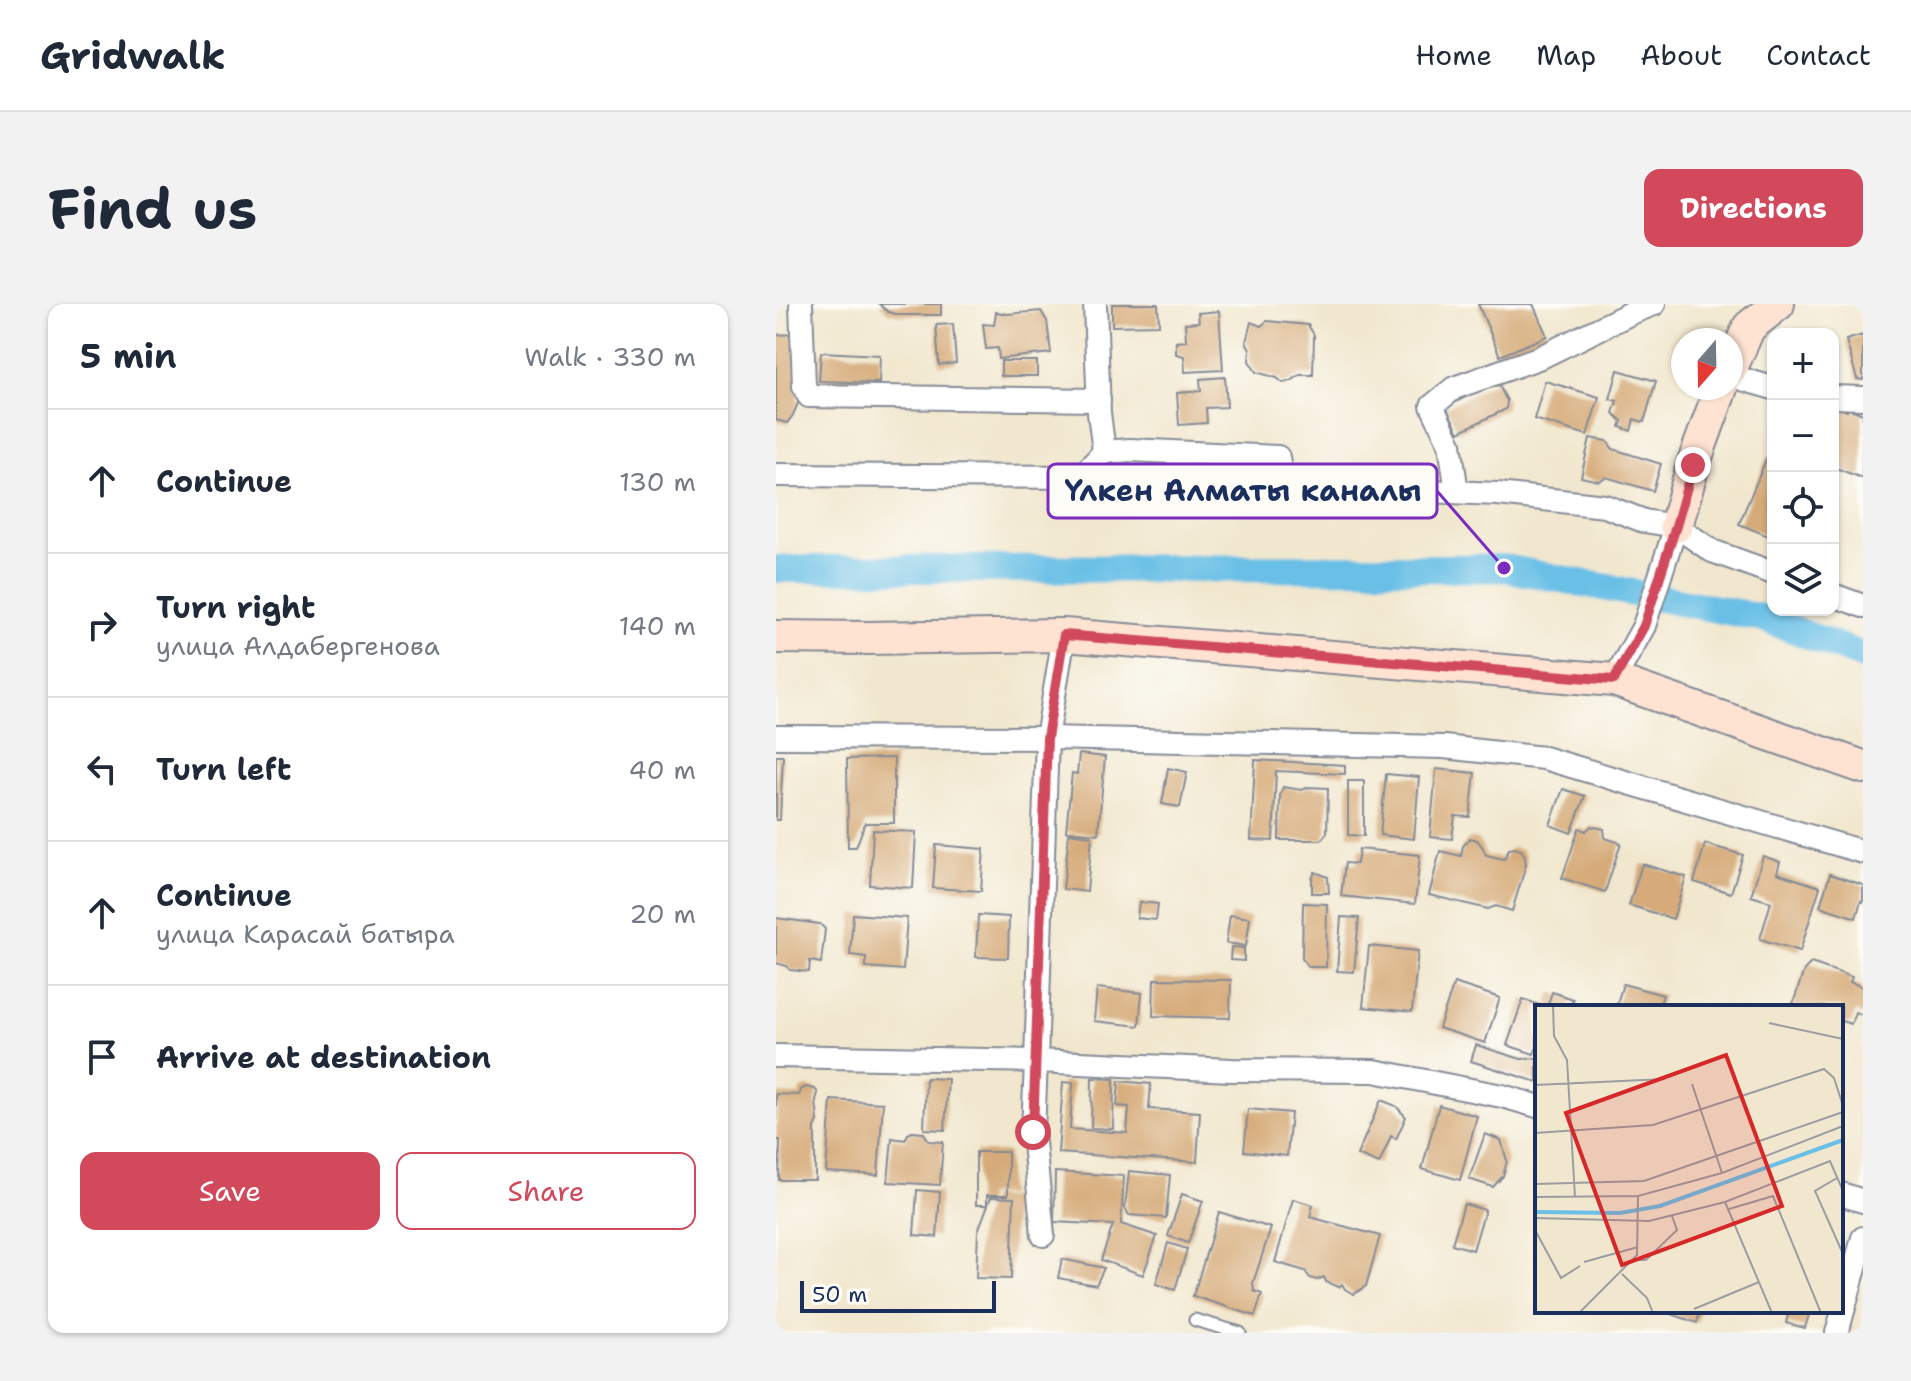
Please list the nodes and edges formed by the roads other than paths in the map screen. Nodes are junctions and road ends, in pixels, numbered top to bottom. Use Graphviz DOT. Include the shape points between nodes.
graph roads {
  1 [pos="801,304"];
  2 [pos="1095,304"];
  3 [pos="1654,304"];
  4 [pos="1778,304"];
  5 [pos="1743,341"];
  6 [pos="1743,379"];
  7 [pos="1767,386"];
  8 [pos="1839,397"];
  9 [pos="1863,398"];
  10 [pos="1099,400"];
  11 [pos="1717,400"];
  12 [pos="1104,452"];
  13 [pos="776,475"];
  14 [pos="1457,492"];
  15 [pos="1676,526"];
  16 [pos="1767,571"];
  17 [pos="1839,597"];
  18 [pos="1863,606"];
  19 [pos="1064,635"];
  20 [pos="776,637"];
  21 [pos="1614,680"];
  22 [pos="776,737"];
  23 [pos="1047,738"];
  24 [pos="1863,767"];
  25 [pos="1863,852"];
  26 [pos="776,1056"];
  27 [pos="1036,1061"];
  28 [pos="1535,1105"];
  29 [pos="1843,1195"];
  30 [pos="1863,1201"];
  31 [pos="1043,1235"];
  32 [pos="1863,1238"];
  33 [pos="1843,1311"];
  34 [pos="1842,1313"];
  35 [pos="1195,1320"];
  36 [pos="1240,1333"];
  37 [pos="1837,1333"];
  1 -- 10 [label="street" via="804,386 809,396"];
  2 -- 10 [label="street"];
  3 -- 14 [label="street" via="1541,357 1454,388 1432,406 1450,444"];
  4 -- 5 [label="main road" via="1749,327"];
  6 -- 7 [label="street"];
  8 -- 9 [label="street"];
  10 -- 12 [label="street"];
  11 -- 15 [label="main road"];
  12 -- 13 [label="street" via="1081,477"];
  12 -- 14 [label="street" via="1278,457 1282,485"];
  14 -- 15 [label="street" via="1605,506"];
  15 -- 16 [label="street" via="1712,551"];
  15 -- 21 [label="street" via="1644,626"];
  17 -- 18 [label="street"];
  19 -- 20 [label="main road"];
  19 -- 21 [label="main road"];
  19 -- 23 [label="street"];
  21 -- 24 [label="main road"];
  22 -- 23 [label="street"];
  23 -- 25 [label="street" via="1444,747 1544,758"];
  23 -- 27 [label="street"];
  26 -- 27 [label="street"];
  27 -- 28 [label="street" via="1374,1071"];
  27 -- 31 [label="street" via="1033,1132"];
  29 -- 30 [label="street"];
  32 -- 33 [label="street"];
  34 -- 37 [label="street"];
  35 -- 36 [label="lane"];
}
